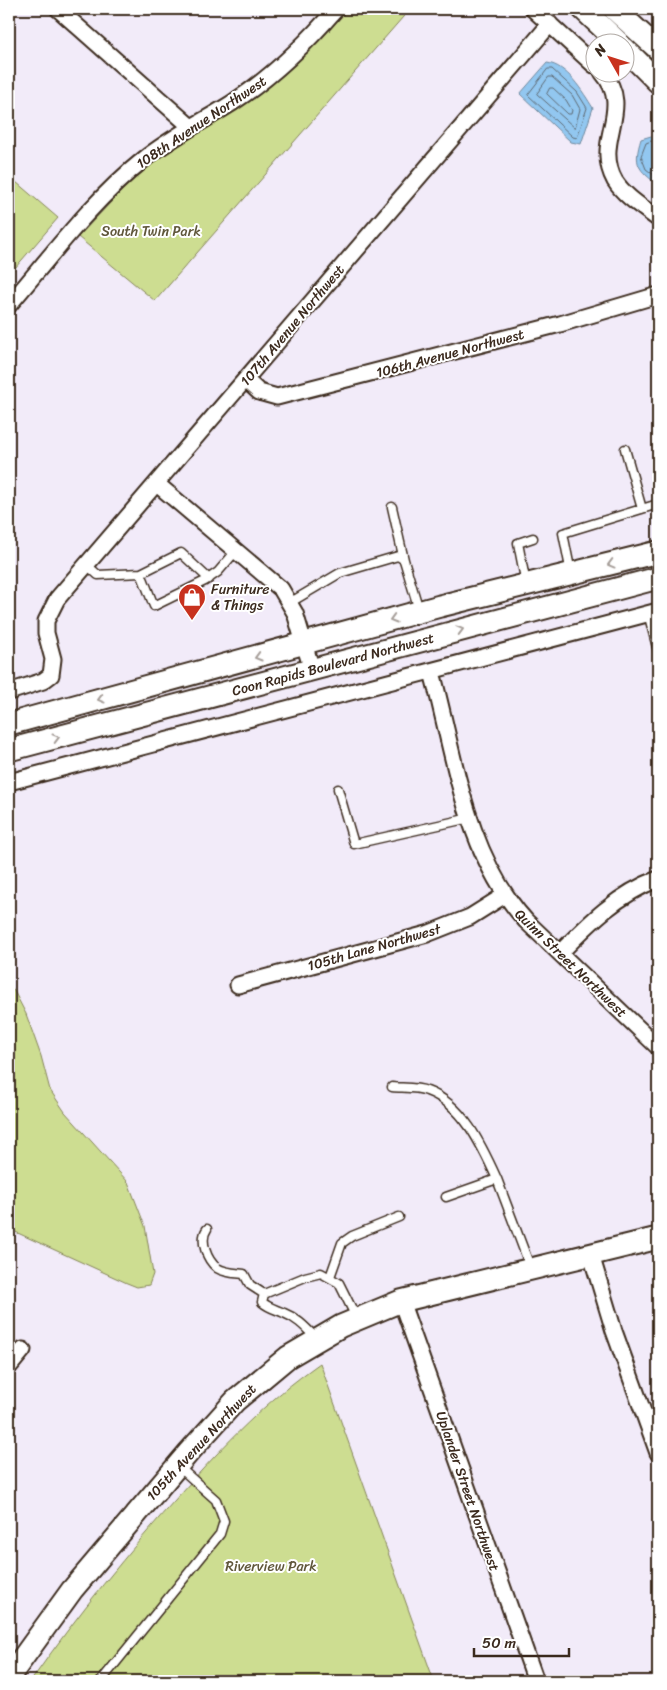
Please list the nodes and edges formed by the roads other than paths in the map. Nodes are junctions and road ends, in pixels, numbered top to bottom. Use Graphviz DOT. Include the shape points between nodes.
graph roads {
  1 [pos="58,9"];
  2 [pos="336,9"];
  3 [pos="533,9"];
  4 [pos="584,9"];
  5 [pos="614,9"];
  6 [pos="550,24"];
  7 [pos="608,32"];
  8 [pos="657,48"];
  9 [pos="584,56"];
  10 [pos="634,57"];
  11 [pos="608,82"];
  12 [pos="658,82"];
  13 [pos="191,127"];
  14 [pos="658,219"];
  15 [pos="658,295"];
  16 [pos="9,305"];
  17 [pos="246,380"];
  18 [pos="626,449"];
  19 [pos="658,453"];
  20 [pos="658,460"];
  21 [pos="157,484"];
  22 [pos="658,504"];
  23 [pos="392,507"];
  24 [pos="642,509"];
  25 [pos="533,538"];
  26 [pos="236,551"];
  27 [pos="658,552"];
  28 [pos="404,560"];
  29 [pos="86,565"];
  30 [pos="141,573"];
  31 [pos="571,575"];
  32 [pos="658,578"];
  33 [pos="209,579"];
  34 [pos="526,586"];
  35 [pos="291,602"];
  36 [pos="420,612"];
  37 [pos="653,612"];
  38 [pos="304,644"];
  39 [pos="658,650"];
  40 [pos="312,670"];
  41 [pos="432,672"];
  42 [pos="9,692"];
  43 [pos="9,724"];
  44 [pos="9,750"];
  45 [pos="9,782"];
  46 [pos="338,789"];
  47 [pos="470,818"];
  48 [pos="658,879"];
  49 [pos="505,895"];
  50 [pos="560,953"];
  51 [pos="238,985"];
  52 [pos="658,1047"];
  53 [pos="392,1088"];
  54 [pos="497,1178"];
  55 [pos="446,1197"];
  56 [pos="399,1217"];
  57 [pos="207,1229"];
  58 [pos="658,1238"];
  59 [pos="591,1254"];
  60 [pos="530,1268"];
  61 [pos="330,1276"];
  62 [pos="264,1294"];
  63 [pos="401,1301"];
  64 [pos="357,1319"];
  65 [pos="317,1339"];
  66 [pos="23,1350"];
  67 [pos="10,1365"];
  68 [pos="658,1453"];
  69 [pos="177,1466"];
  70 [pos="9,1677"];
  71 [pos="100,1681"];
  72 [pos="536,1681"];
  1 -- 13 [label="street"];
  2 -- 13 [label="street, 108th Avenue Northwest" via="270,75"];
  3 -- 6 [label="street"];
  4 -- 7 [label="main road"];
  5 -- 8 [label="main road"];
  6 -- 9 [label="street"];
  6 -- 17 [label="street, 107th Avenue Northwest"];
  10 -- 12 [label="main road"];
  11 -- 14 [label="street" via="616,104 606,154 610,169 623,191"];
  13 -- 16 [label="street, 108th Avenue Northwest" via="142,160 116,183"];
  15 -- 17 [label="street, 106th Avenue Northwest" via="560,324 277,397 259,392"];
  17 -- 21 [label="street, 107th Avenue Northwest"];
  18 -- 24 [label="lane"];
  19 -- 20 [label="lane"];
  21 -- 26 [label="street"];
  21 -- 29 [label="street, 107th Avenue Northwest"];
  22 -- 24 [label="lane"];
  23 -- 28 [label="lane"];
  24 -- 31 [label="lane" via="563,533"];
  25 -- 34 [label="lane" via="518,543"];
  26 -- 33 [label="lane"];
  26 -- 35 [label="street" via="281,589"];
  27 -- 31 [label="main road, Coon Rapids Boulevard Northwest, one-way"];
  28 -- 35 [label="lane" via="398,556 340,573"];
  28 -- 36 [label="lane"];
  29 -- 30 [label="lane" via="98,575"];
  29 -- 42 [label="street, 107th Avenue Northwest" via="57,599 46,621 53,660 51,675 43,682"];
  30 -- 33 [label="lane" via="181,553"];
  30 -- 33 [label="lane" via="154,606"];
  31 -- 34 [label="main road, Coon Rapids Boulevard Northwest"];
  40 -- 32 [label="main road, Coon Rapids Boulevard Northwest, one-way"];
  34 -- 36 [label="main road, Coon Rapids Boulevard Northwest"];
  35 -- 38 [label="street"];
  36 -- 38 [label="main road, Coon Rapids Boulevard Northwest, one-way"];
  37 -- 39 [label="lane"];
  37 -- 41 [label="street"];
  38 -- 40 [label="street"];
  38 -- 43 [label="main road, Coon Rapids Boulevard Northwest, one-way"];
  44 -- 40 [label="main road, Coon Rapids Boulevard Northwest, one-way"];
  41 -- 45 [label="street"];
  41 -- 47 [label="street, Quinn Street Northwest"];
  46 -- 47 [label="lane" via="354,844"];
  47 -- 49 [label="street, Quinn Street Northwest" via="483,856"];
  48 -- 50 [label="street" via="613,904"];
  49 -- 50 [label="street, Quinn Street Northwest" via="526,921"];
  49 -- 51 [label="street, 105th Lane Northwest" via="470,917 426,934"];
  50 -- 52 [label="street, Quinn Street Northwest"];
  53 -- 54 [label="lane" via="425,1090 444,1100 470,1128"];
  54 -- 55 [label="lane"];
  54 -- 60 [label="lane"];
  56 -- 61 [label="lane" via="342,1243"];
  57 -- 62 [label="lane" via="203,1241 216,1267 244,1274 250,1285"];
  58 -- 59 [label="main road, 105th Avenue Northwest"];
  59 -- 60 [label="main road, 105th Avenue Northwest"];
  59 -- 68 [label="street" via="614,1331"];
  60 -- 63 [label="main road, 105th Avenue Northwest"];
  61 -- 62 [label="lane" via="321,1273 305,1277"];
  61 -- 64 [label="lane" via="339,1283"];
  62 -- 65 [label="lane" via="262,1302 270,1309 299,1322"];
  63 -- 64 [label="main road, 105th Avenue Northwest"];
  63 -- 72 [label="street, Uplander Street Northwest"];
  64 -- 65 [label="main road, 105th Avenue Northwest"];
  65 -- 69 [label="main road, 105th Avenue Northwest" via="249,1388"];
  66 -- 67 [label="street"];
  69 -- 70 [label="main road, 105th Avenue Northwest" via="66,1597"];
  69 -- 71 [label="lane" via="216,1500 224,1521 220,1534"];
}
